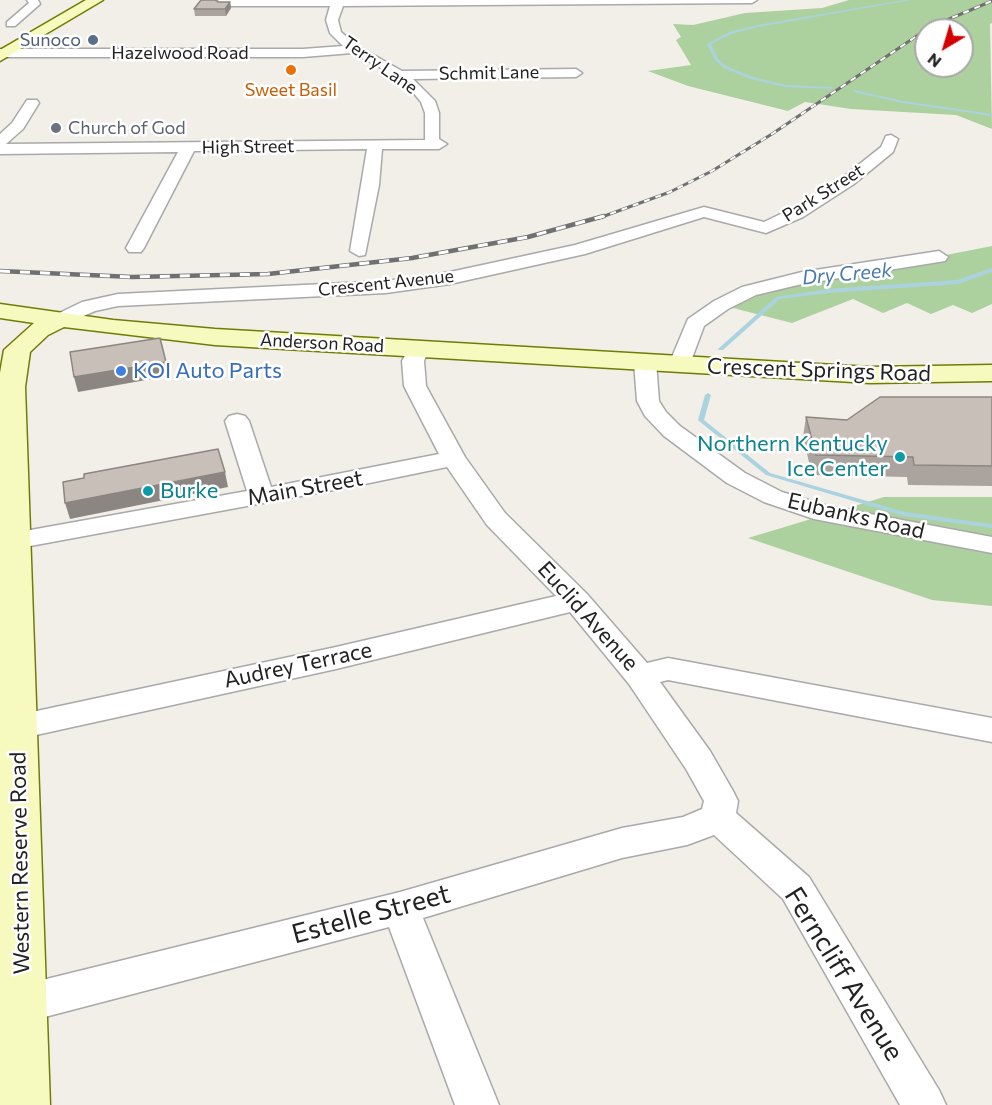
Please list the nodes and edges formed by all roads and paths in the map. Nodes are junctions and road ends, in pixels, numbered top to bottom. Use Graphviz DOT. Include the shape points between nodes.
graph roads {
  1 [pos="32,0"];
  2 [pos="96,0"];
  3 [pos="752,0"];
  4 [pos="220,3"];
  5 [pos="339,4"];
  6 [pos="11,24"];
  7 [pos="355,49"];
  8 [pos="2,54"];
  9 [pos="576,73"];
  10 [pos="401,75"];
  11 [pos="32,103"];
  12 [pos="432,127"];
  13 [pos="891,139"];
  14 [pos="0,142"];
  15 [pos="375,145"];
  16 [pos="188,148"];
  17 [pos="0,149"];
  18 [pos="709,213"];
  19 [pos="135,248"];
  20 [pos="359,251"];
  21 [pos="939,257"];
  22 [pos="0,311"];
  23 [pos="58,321"];
  24 [pos="418,349"];
  25 [pos="645,362"];
  26 [pos="680,364"];
  27 [pos="992,373"];
  28 [pos="237,421"];
  29 [pos="453,458"];
  30 [pos="6,485"];
  31 [pos="261,496"];
  32 [pos="14,541"];
  33 [pos="992,545"];
  34 [pos="577,601"];
  35 [pos="9,650"];
  36 [pos="640,676"];
  37 [pos="18,727"];
  38 [pos="992,730"];
  39 [pos="718,818"];
  40 [pos="400,908"];
  41 [pos="10,919"];
  42 [pos="21,1004"];
  43 [pos="24,1105"];
  44 [pos="477,1105"];
  45 [pos="924,1105"];
  1 -- 6 [label="street" via="35,4"];
  2 -- 8 [label="main road"];
  3 -- 5 [label="street"];
  4 -- 5 [label="street"];
  5 -- 7 [label="street, Terry Lane" via="332,24 336,33"];
  7 -- 8 [label="street, Hazelwood Road" via="303,53"];
  7 -- 10 [label="street, Terry Lane"];
  9 -- 10 [label="street, Schmit Lane"];
  10 -- 12 [label="street, Terry Lane" via="428,101"];
  11 -- 14 [label="street" via="18,126"];
  12 -- 15 [label="street, High Street" via="432,141 439,144"];
  13 -- 18 [label="street, Park Street" via="888,149 848,181 765,228"];
  15 -- 16 [label="street, High Street"];
  15 -- 20 [label="street"];
  16 -- 17 [label="street, High Street"];
  16 -- 19 [label="street"];
  18 -- 23 [label="street, Crescent Avenue" via="579,250 450,278 386,286 118,300 89,306"];
  21 -- 26 [label="street" via="802,278 749,291 694,323"];
  22 -- 23 [label="main road, Anderson Road"];
  23 -- 24 [label="main road, Anderson Road" via="215,337"];
  23 -- 30 [label="main road, Western Reserve Road" via="39,330 14,357"];
  24 -- 25 [label="main road, Anderson Road"];
  24 -- 29 [label="street, Euclid Avenue" via="413,361 415,386"];
  25 -- 26 [label="main road, Crescent Springs Road"];
  25 -- 33 [label="street, Eubanks Road" via="648,401 657,416 736,478 823,513"];
  26 -- 27 [label="main road, Crescent Springs Road" via="870,375"];
  28 -- 31 [label="street"];
  29 -- 31 [label="street, Main Street"];
  29 -- 34 [label="street, Euclid Avenue" via="496,519"];
  30 -- 32 [label="main road, Western Reserve Road"];
  31 -- 32 [label="street, Main Street"];
  32 -- 35 [label="main road, Western Reserve Road"];
  34 -- 36 [label="street, Euclid Avenue"];
  34 -- 37 [label="street, Audrey Terrace"];
  35 -- 37 [label="main road, Western Reserve Road"];
  36 -- 38 [label="street, Euclid Avenue" via="668,669"];
  36 -- 39 [label="street" via="721,801"];
  37 -- 41 [label="main road, Western Reserve Road"];
  39 -- 40 [label="street, Estelle Street" via="687,831 622,843"];
  39 -- 45 [label="street, Ferncliff Avenue" via="796,888"];
  40 -- 42 [label="street, Estelle Street"];
  40 -- 44 [label="street"];
  41 -- 42 [label="main road, Western Reserve Road"];
  42 -- 43 [label="main road, Western Reserve Road"];
}
